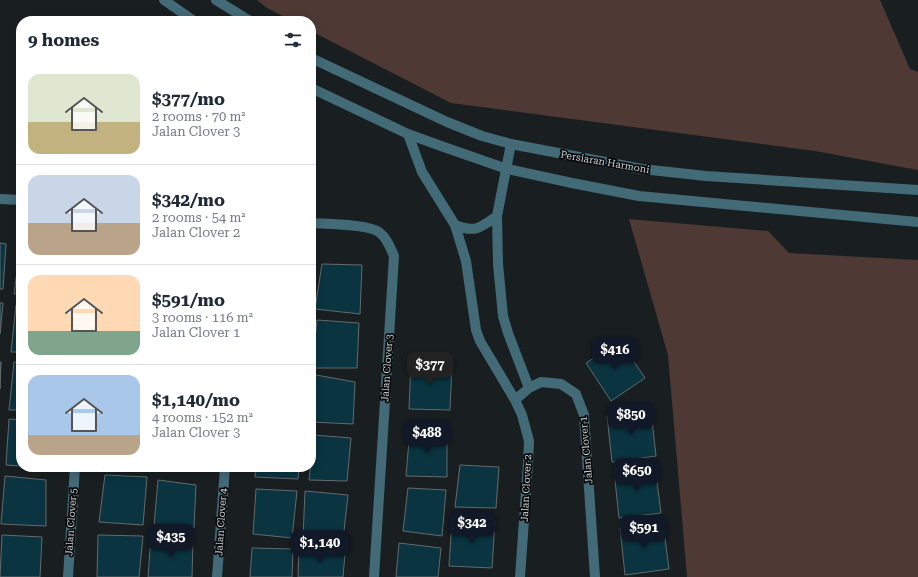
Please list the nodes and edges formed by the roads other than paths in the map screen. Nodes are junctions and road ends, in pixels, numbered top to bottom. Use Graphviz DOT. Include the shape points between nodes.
graph roads {
  1 [pos="164,0"];
  2 [pos="216,0"];
  3 [pos="187,16"];
  4 [pos="242,16"];
  5 [pos="316,60"];
  6 [pos="316,90"];
  7 [pos="408,134"];
  8 [pos="511,144"];
  9 [pos="507,169"];
  10 [pos="918,190"];
  11 [pos="0,199"];
  12 [pos="16,200"];
  13 [pos="497,216"];
  14 [pos="918,222"];
  15 [pos="316,223"];
  16 [pos="455,225"];
  17 [pos="529,388"];
  18 [pos="515,400"];
  19 [pos="75,472"];
  20 [pos="225,472"];
  21 [pos="68,577"];
  22 [pos="217,577"];
  23 [pos="374,577"];
  24 [pos="520,577"];
  25 [pos="595,577"];
  1 -- 3 [label="street"];
  2 -- 4 [label="street"];
  5 -- 8 [label="street, Persiaran Harmoni" via="447,122"];
  6 -- 7 [label="street"];
  7 -- 9 [label="street"];
  7 -- 16 [label="street, Jalan Clover 2" via="422,172"];
  8 -- 9 [label="street"];
  8 -- 10 [label="street, Persiaran Harmoni" via="664,172"];
  9 -- 13 [label="street"];
  9 -- 14 [label="street" via="639,196"];
  11 -- 12 [label="street"];
  13 -- 16 [label="street" via="475,229"];
  13 -- 17 [label="street" via="498,264 504,316"];
  15 -- 23 [label="street, Jalan Clover 3" via="368,228 379,232 388,241 394,256"];
  16 -- 18 [label="street, Jalan Clover 2" via="466,261 476,330"];
  17 -- 18 [label="street, Jalan Clover 1"];
  17 -- 25 [label="street, Jalan Clover 1" via="541,382 561,384 576,394 584,415"];
  18 -- 24 [label="street, Jalan Clover 2" via="529,441"];
  19 -- 21 [label="street, Jalan Clover 5"];
  20 -- 22 [label="street, Jalan Clover 4"];
}
